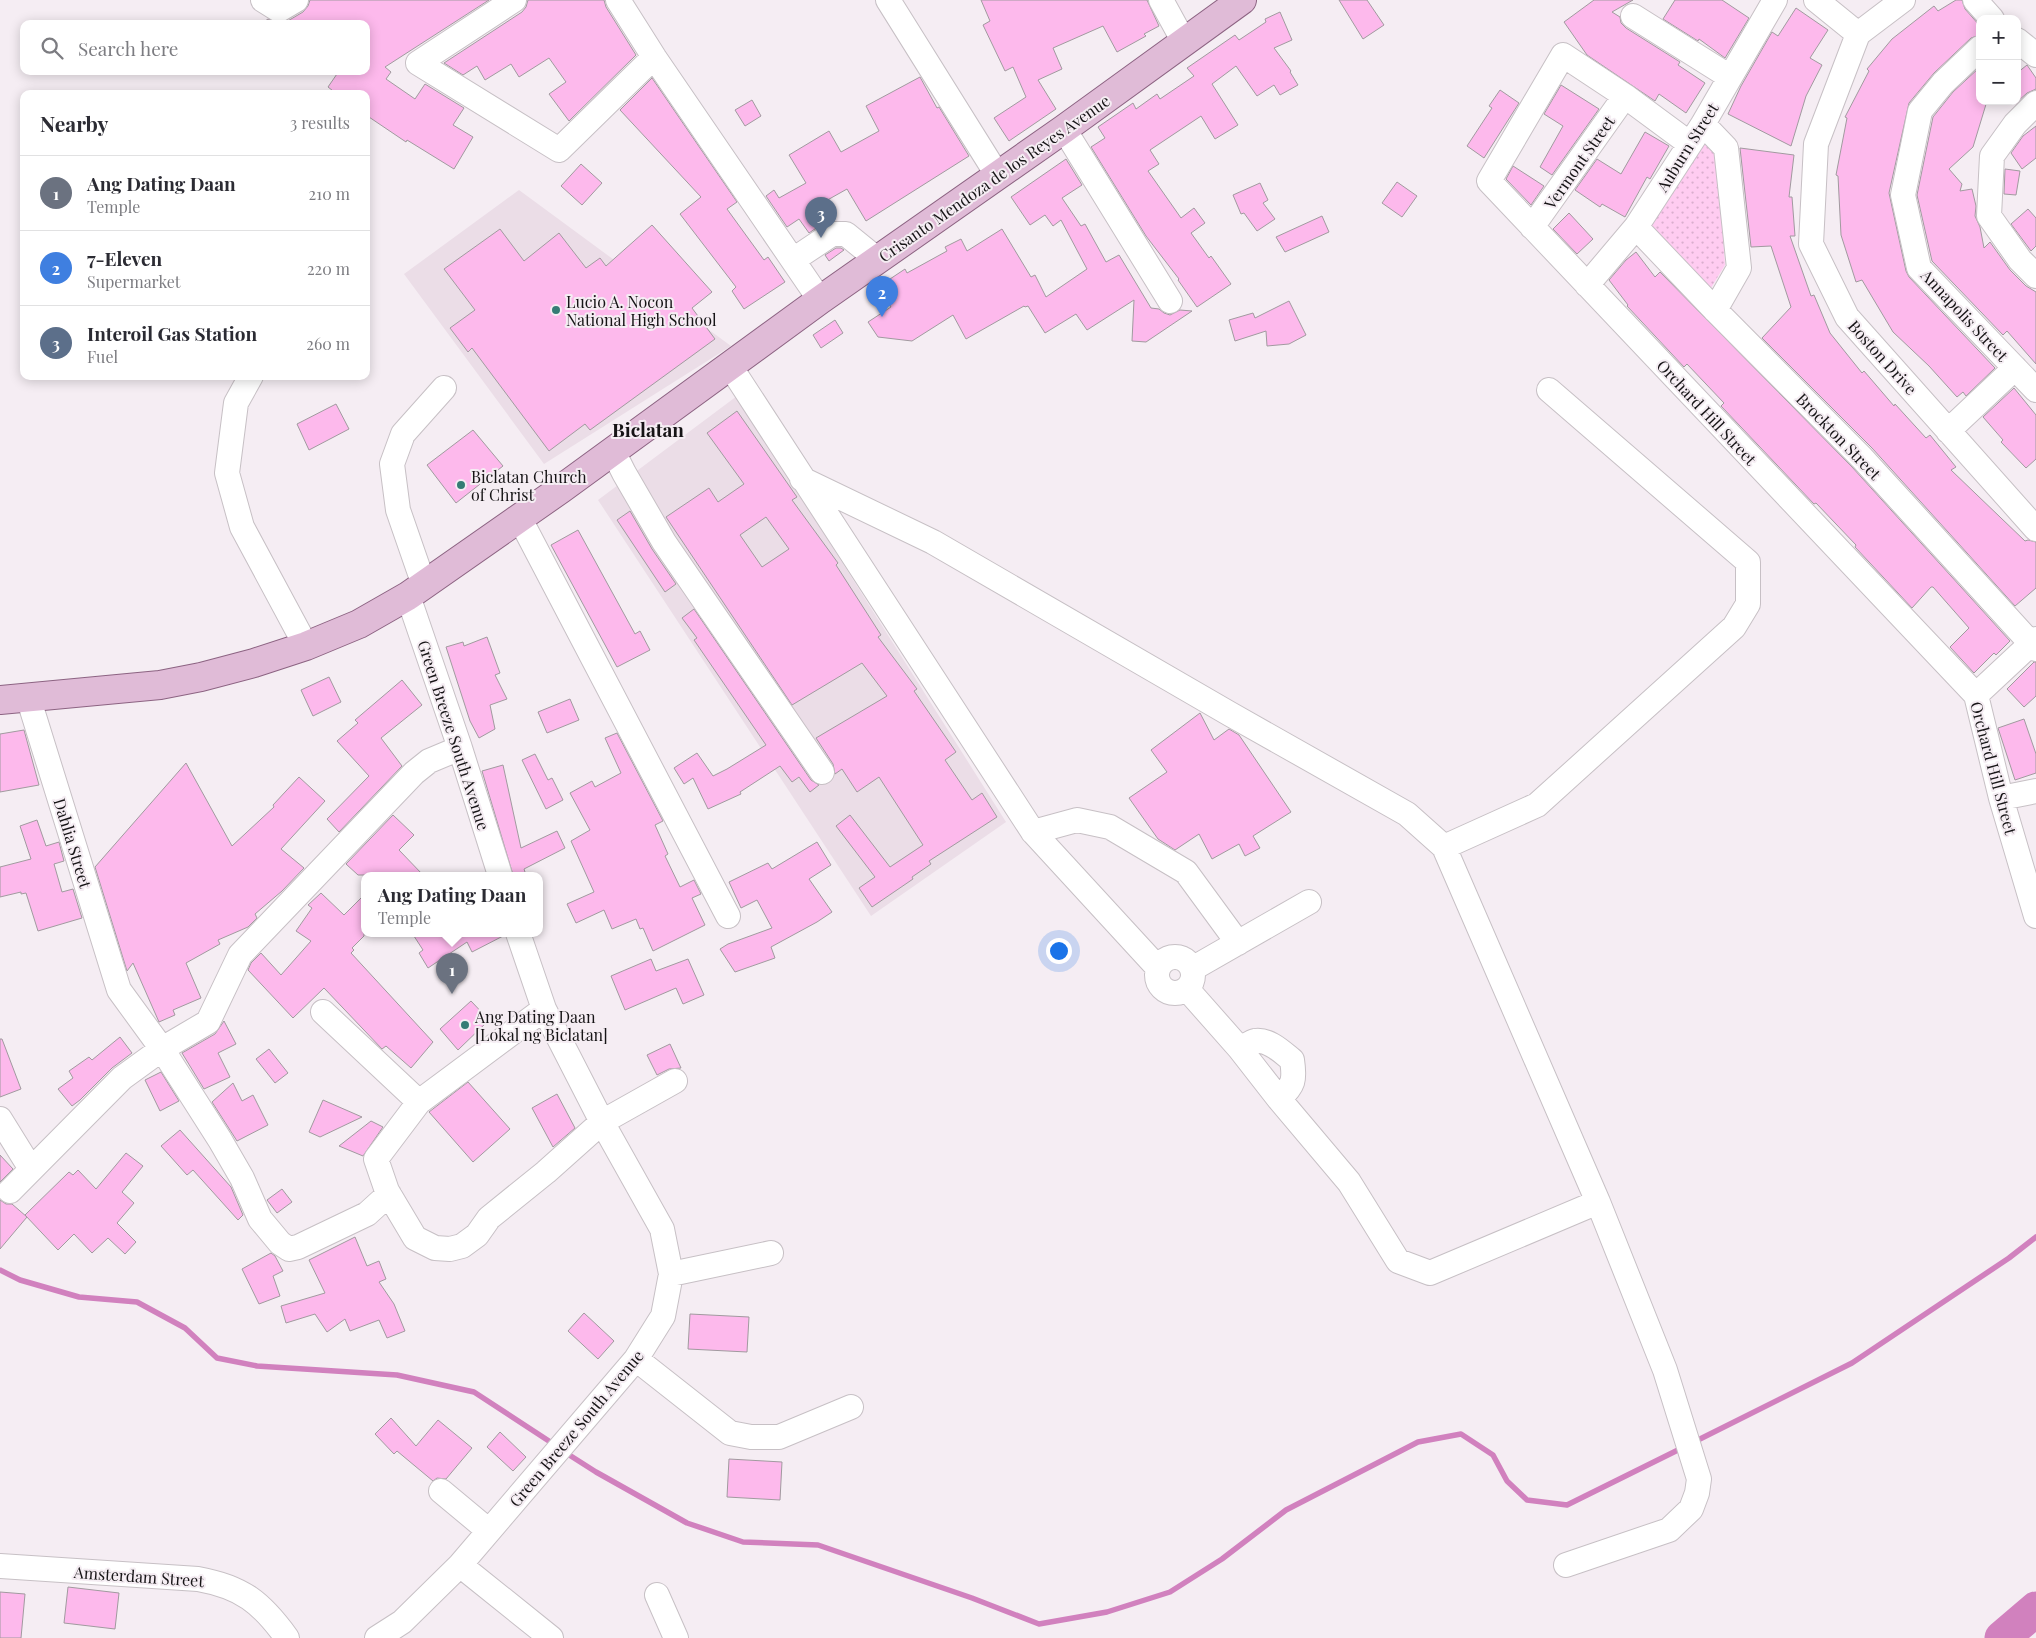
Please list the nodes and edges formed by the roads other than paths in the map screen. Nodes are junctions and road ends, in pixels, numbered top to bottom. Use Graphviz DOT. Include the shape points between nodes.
graph roads {
  1 [pos="264,0"];
  2 [pos="296,0"];
  3 [pos="514,0"];
  4 [pos="618,0"];
  5 [pos="888,0"];
  6 [pos="1161,0"];
  7 [pos="1242,0"];
  8 [pos="1775,0"];
  9 [pos="1816,0"];
  10 [pos="1903,0"];
  11 [pos="1975,0"];
  12 [pos="1988,15"];
  13 [pos="1633,16"];
  14 [pos="1858,34"];
  15 [pos="1184,42"];
  16 [pos="2021,43"];
  17 [pos="1976,52"];
  18 [pos="2036,55"];
  19 [pos="654,57"];
  20 [pos="1730,77"];
  21 [pos="1625,96"];
  22 [pos="2036,103"];
  23 [pos="1703,124"];
  24 [pos="1064,129"];
  25 [pos="1690,144"];
  26 [pos="998,176"];
  27 [pos="1532,227"];
  28 [pos="1636,227"];
  29 [pos="793,260"];
  30 [pos="878,260"];
  31 [pos="2036,276"];
  32 [pos="1587,285"];
  33 [pos="820,300"];
  34 [pos="1170,301"];
  35 [pos="1715,310"];
  36 [pos="730,366"];
  37 [pos="2015,368"];
  38 [pos="248,380"];
  39 [pos="444,388"];
  40 [pos="1548,390"];
  41 [pos="2036,390"];
  42 [pos="1948,430"];
  43 [pos="614,451"];
  44 [pos="802,479"];
  45 [pos="520,516"];
  46 [pos="2036,529"];
  47 [pos="416,590"];
  48 [pos="2034,644"];
  49 [pos="306,646"];
  50 [pos="1976,695"];
  51 [pos="28,697"];
  52 [pos="0,700"];
  53 [pos="460,748"];
  54 [pos="822,772"];
  55 [pos="2036,791"];
  56 [pos="2001,798"];
  57 [pos="1033,832"];
  58 [pos="1444,847"];
  59 [pos="499,872"];
  60 [pos="1309,902"];
  61 [pos="2035,909"];
  62 [pos="728,916"];
  63 [pos="519,937"];
  64 [pos="1238,943"];
  65 [pos="1190,979"];
  66 [pos="544,1009"];
  67 [pos="323,1012"];
  68 [pos="162,1049"];
  69 [pos="1240,1049"];
  70 [pos="675,1081"];
  71 [pos="1279,1099"];
  72 [pos="419,1102"];
  73 [pos="0,1119"];
  74 [pos="602,1122"];
  75 [pos="31,1169"];
  76 [pos="10,1191"];
  77 [pos="389,1194"];
  78 [pos="1598,1202"];
  79 [pos="771,1253"];
  80 [pos="671,1274"];
  81 [pos="636,1359"];
  82 [pos="851,1407"];
  83 [pos="441,1491"];
  84 [pos="489,1531"];
  85 [pos="460,1565"];
  86 [pos="1566,1565"];
  87 [pos="0,1566"];
  88 [pos="657,1595"];
  89 [pos="287,1638"];
  90 [pos="377,1638"];
  91 [pos="551,1638"];
  92 [pos="676,1638"];
  1 -- 2 [label="street" via="279,10"];
  3 -- 19 [label="street" via="418,63 559,150"];
  4 -- 19 [label="street"];
  5 -- 26 [label="street"];
  6 -- 15 [label="street"];
  7 -- 15 [label="main road, Crisanto Mendoza de los Reyes Avenue"];
  8 -- 20 [label="street, Auburn Street"];
  9 -- 14 [label="street"];
  10 -- 14 [label="street"];
  11 -- 12 [label="street"];
  13 -- 20 [label="street"];
  14 -- 42 [label="street, Boston Drive" via="1816,144 1810,244 1847,317"];
  15 -- 24 [label="main road, Crisanto Mendoza de los Reyes Avenue"];
  16 -- 18 [label="street"];
  17 -- 37 [label="street, Annapolis Street" via="1943,83 1920,111 1903,196 1919,268"];
  19 -- 29 [label="street"];
  20 -- 23 [label="street, Auburn Street"];
  21 -- 25 [label="street, Orchard Hill Street"];
  21 -- 27 [label="street, Vermont Street"];
  21 -- 27 [label="street, Orchard Hill Street" via="1563,55 1488,181"];
  22 -- 31 [label="street" via="2015,124 1992,156 1989,216 2020,260"];
  23 -- 25 [label="street, Auburn Street"];
  23 -- 35 [label="street" via="1726,148 1739,268"];
  24 -- 26 [label="main road, Crisanto Mendoza de los Reyes Avenue"];
  24 -- 34 [label="street"];
  25 -- 28 [label="street, Auburn Street"];
  26 -- 30 [label="main road, Crisanto Mendoza de los Reyes Avenue"];
  27 -- 32 [label="street, Orchard Hill Street"];
  28 -- 32 [label="street, Auburn Street"];
  28 -- 35 [label="street, Brockton Street"];
  29 -- 30 [label="street" via="832,234 846,234"];
  29 -- 33 [label="street"];
  30 -- 33 [label="main road, Crisanto Mendoza de los Reyes Avenue"];
  32 -- 50 [label="street, Orchard Hill Street"];
  33 -- 36 [label="main road, Crisanto Mendoza de los Reyes Avenue"];
  35 -- 48 [label="street, Brockton Street" via="1862,458"];
  36 -- 43 [label="main road, Crisanto Mendoza de los Reyes Avenue"];
  36 -- 44 [label="street"];
  37 -- 41 [label="street, Annapolis Street"];
  37 -- 42 [label="street"];
  38 -- 49 [label="street" via="236,403 227,473 242,527"];
  39 -- 47 [label="street, Green Breeze South Avenue" via="404,434 392,464 398,510"];
  40 -- 58 [label="street" via="1748,562 1748,604 1734,627 1537,805"];
  42 -- 46 [label="street, Boston Drive"];
  43 -- 45 [label="main road, Crisanto Mendoza de los Reyes Avenue"];
  43 -- 54 [label="street" via="664,542"];
  44 -- 57 [label="street"];
  44 -- 58 [label="street" via="934,542 1407,814"];
  45 -- 47 [label="main road, Crisanto Mendoza de los Reyes Avenue"];
  45 -- 62 [label="street"];
  47 -- 49 [label="main road, Crisanto Mendoza de los Reyes Avenue" via="359,624"];
  47 -- 53 [label="street, Green Breeze South Avenue"];
  48 -- 50 [label="street"];
  49 -- 51 [label="main road, Crisanto Mendoza de los Reyes Avenue" via="254,664 160,685"];
  50 -- 56 [label="street, Orchard Hill Street"];
  51 -- 52 [label="main road, Crisanto Mendoza de los Reyes Avenue"];
  51 -- 68 [label="street, Dahlia Street" via="119,990"];
  53 -- 59 [label="street, Green Breeze South Avenue"];
  53 -- 68 [label="street" via="429,762 414,773 240,955 208,1022"];
  55 -- 56 [label="street"];
  56 -- 61 [label="street, Orchard Hill Street"];
  57 -- 64 [label="street" via="1077,820 1110,827 1186,872"];
  57 -- 65 [label="street" via="1158,968 1169,958 1177,957 1189,963"];
  58 -- 78 [label="street"];
  60 -- 64 [label="street"];
  63 -- 66 [label="street, Green Breeze South Avenue"];
  64 -- 65 [label="street"];
  65 -- 69 [label="street"];
  66 -- 72 [label="street"];
  66 -- 74 [label="street, Green Breeze South Avenue"];
  67 -- 72 [label="street"];
  68 -- 75 [label="street" via="122,1078"];
  68 -- 77 [label="street, Dahlia Street" via="242,1178 260,1219 289,1249 367,1214"];
  69 -- 71 [label="street"];
  69 -- 71 [label="street" via="1254,1041 1266,1043 1292,1060 1294,1078"];
  70 -- 74 [label="street"];
  71 -- 78 [label="street" via="1349,1182 1398,1261 1430,1273"];
  72 -- 77 [label="street" via="376,1159"];
  73 -- 75 [label="street"];
  74 -- 77 [label="street" via="489,1218 477,1235 462,1246 435,1248 416,1238"];
  74 -- 80 [label="street, Green Breeze South Avenue" via="662,1229"];
  75 -- 76 [label="street"];
  78 -- 86 [label="street" via="1665,1370 1699,1479 1690,1509 1669,1530"];
  79 -- 80 [label="street"];
  80 -- 81 [label="street, Green Breeze South Avenue" via="663,1316"];
  81 -- 82 [label="street" via="730,1433 779,1437"];
  81 -- 84 [label="street, Green Breeze South Avenue"];
  83 -- 84 [label="street"];
  84 -- 85 [label="street, Green Breeze South Avenue"];
  85 -- 90 [label="street, Green Breeze South Avenue" via="402,1622"];
  85 -- 91 [label="street"];
  87 -- 89 [label="street, Amsterdam Street" via="198,1579 223,1584 248,1596 272,1618"];
  88 -- 92 [label="street"];
}
